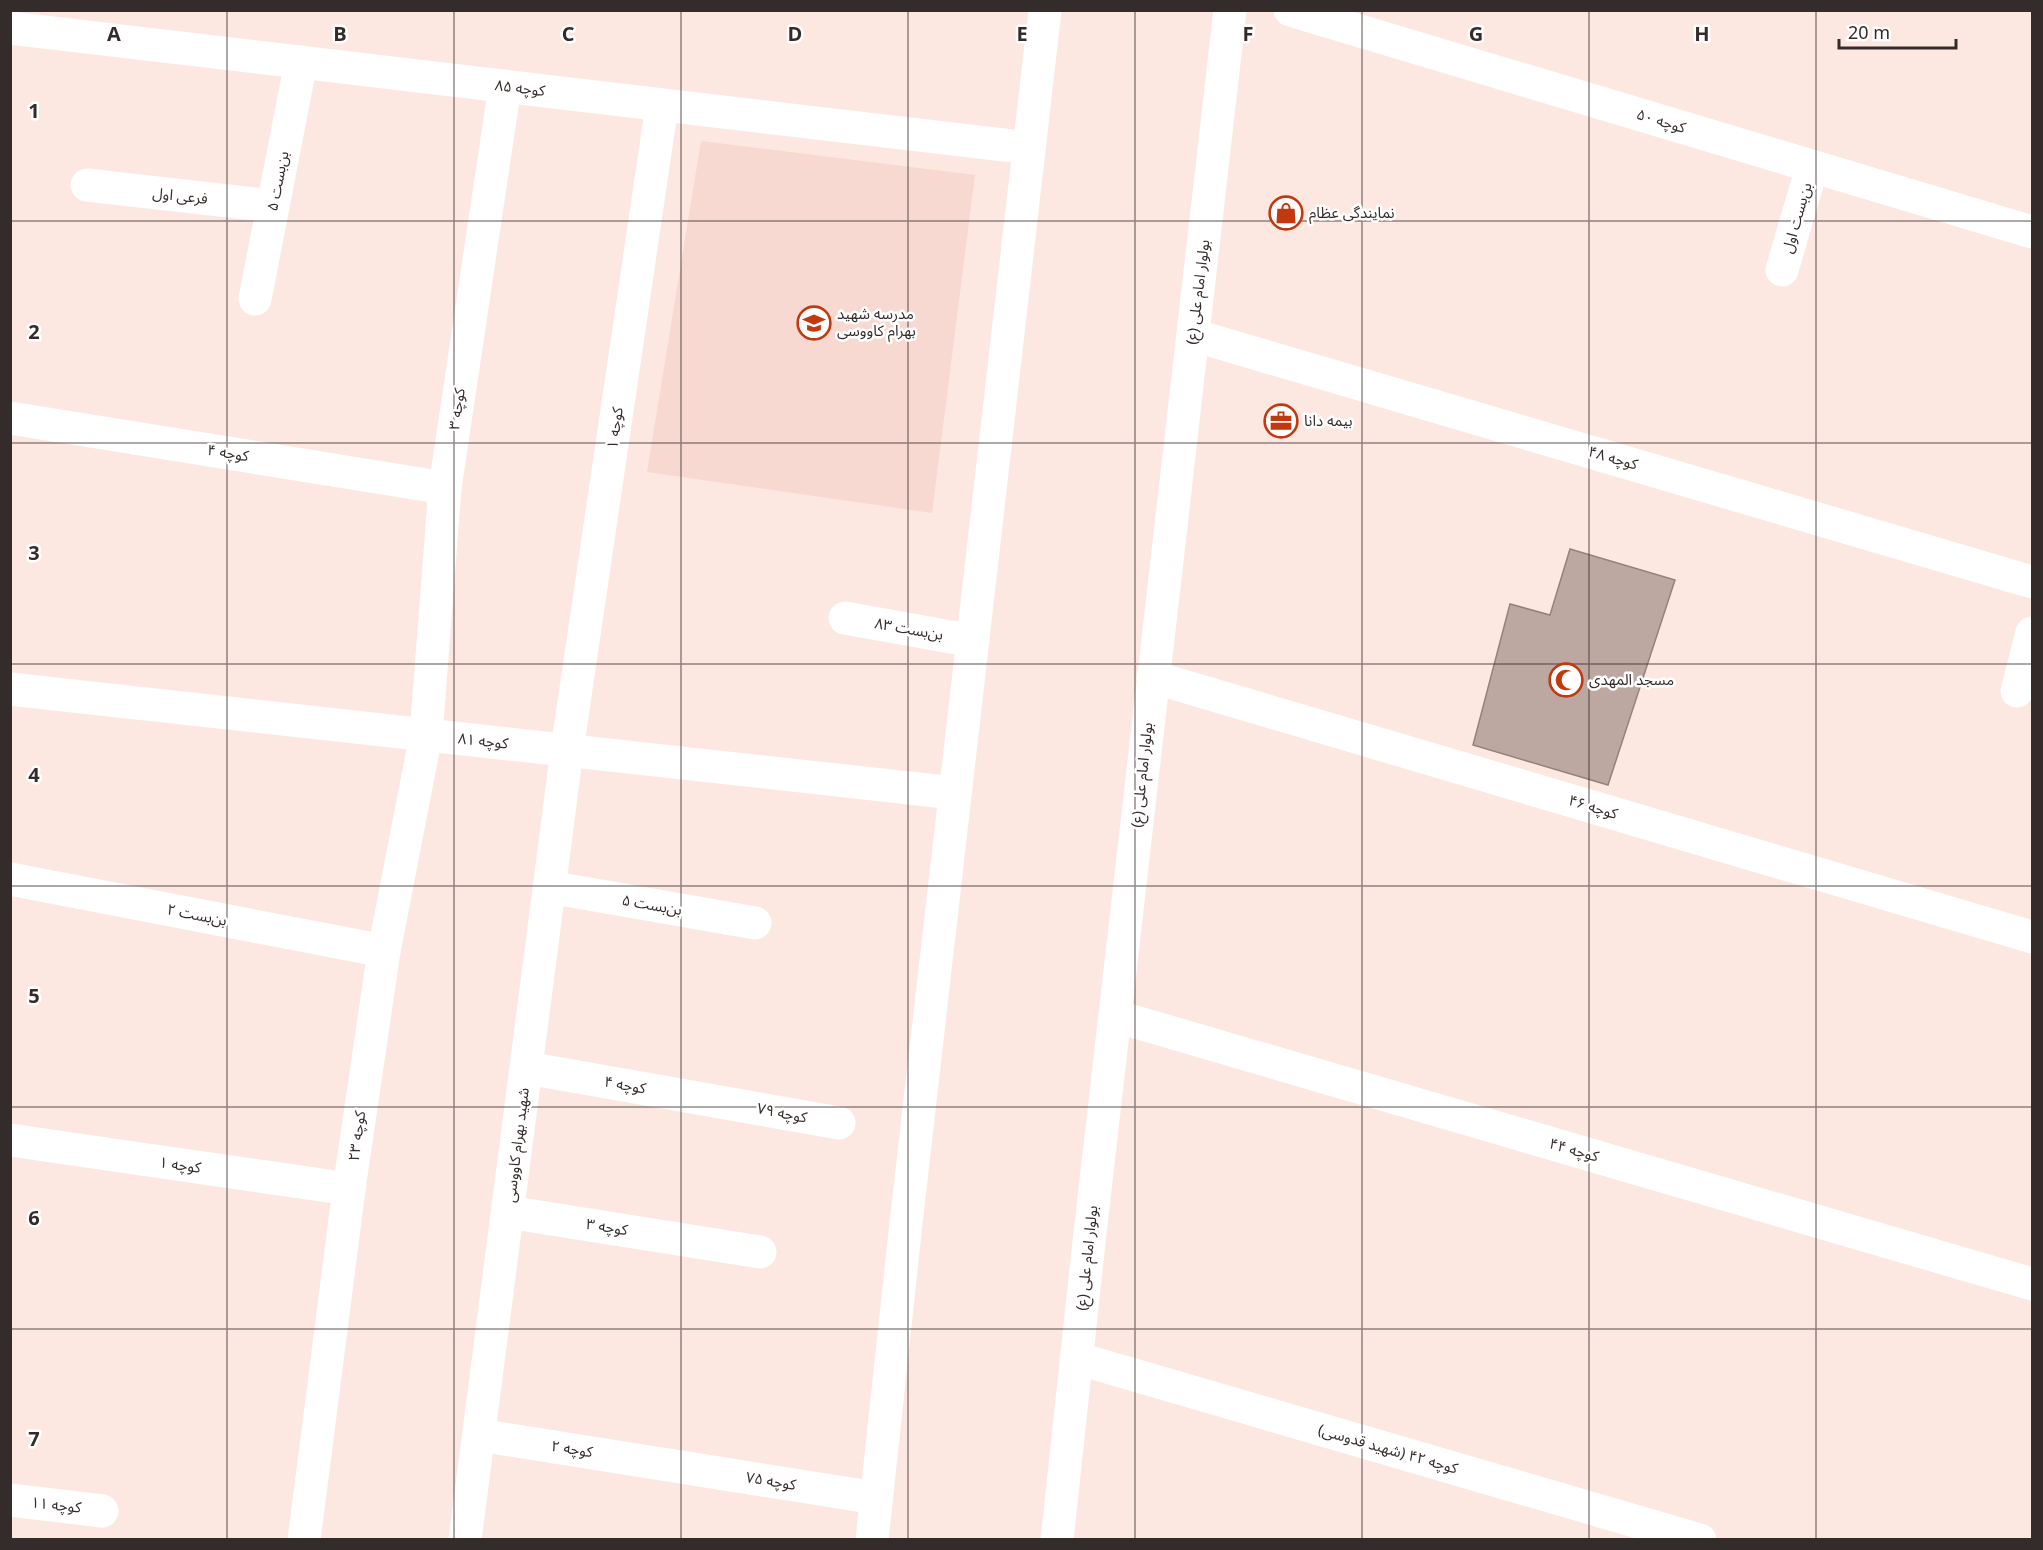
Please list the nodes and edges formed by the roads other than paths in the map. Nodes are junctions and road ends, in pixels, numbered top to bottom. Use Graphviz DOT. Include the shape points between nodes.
graph roads {
  1 [pos="1045,10"];
  2 [pos="1230,10"];
  3 [pos="1290,10"];
  4 [pos="10,28"];
  5 [pos="301,62"];
  6 [pos="505,86"];
  7 [pos="662,105"];
  8 [pos="1029,148"];
  9 [pos="1812,167"];
  10 [pos="87,185"];
  11 [pos="273,206"];
  12 [pos="2032,232"];
  13 [pos="1782,270"];
  14 [pos="255,299"];
  15 [pos="1193,335"];
  16 [pos="10,418"];
  17 [pos="445,488"];
  18 [pos="2032,582"];
  19 [pos="845,618"];
  20 [pos="2032,633"];
  21 [pos="973,641"];
  22 [pos="1154,677"];
  23 [pos="10,688"];
  24 [pos="2017,691"];
  25 [pos="426,735"];
  26 [pos="567,750"];
  27 [pos="955,793"];
  28 [pos="10,879"];
  29 [pos="549,887"];
  30 [pos="755,923"];
  31 [pos="2032,937"];
  32 [pos="384,951"];
  33 [pos="1115,1016"];
  34 [pos="526,1068"];
  35 [pos="724,1102"];
  36 [pos="839,1123"];
  37 [pos="10,1140"];
  38 [pos="349,1189"];
  39 [pos="508,1212"];
  40 [pos="760,1252"];
  41 [pos="2032,1284"];
  42 [pos="1076,1358"];
  43 [pos="479,1434"];
  44 [pos="665,1464"];
  45 [pos="876,1498"];
  46 [pos="10,1500"];
  47 [pos="102,1511"];
  48 [pos="304,1539"];
  49 [pos="465,1539"];
  50 [pos="872,1539"];
  51 [pos="1057,1539"];
  52 [pos="1700,1539"];
  1 -- 8 [label="street"];
  2 -- 15 [label="street, بولوار امام علی (ع)"];
  3 -- 9 [label="street, کوچه ۵۰"];
  4 -- 5 [label="street, کوچه ۸۵"];
  5 -- 6 [label="street, کوچه ۸۵"];
  5 -- 11 [label="street, بن‌بست ۵"];
  6 -- 7 [label="street, کوچه ۸۵"];
  6 -- 17 [label="street, کوچه ۳"];
  7 -- 8 [label="street, کوچه ۸۵"];
  7 -- 26 [label="street, کوچه ۱"];
  8 -- 21 [label="street"];
  9 -- 12 [label="street, کوچه ۵۰"];
  9 -- 13 [label="street, بن‌بست اول"];
  10 -- 11 [label="street, فرعی اول"];
  11 -- 14 [label="street, بن‌بست ۵"];
  15 -- 18 [label="street, کوچه ۴۸"];
  15 -- 22 [label="street, بولوار امام علی (ع)"];
  16 -- 17 [label="street, کوچه ۴"];
  17 -- 25 [label="street, کوچه ۳"];
  19 -- 21 [label="street, بن‌بست ۸۳"];
  20 -- 24 [label="street"];
  21 -- 27 [label="street"];
  22 -- 31 [label="street, کوچه ۴۶"];
  22 -- 33 [label="street, بولوار امام علی (ع)"];
  23 -- 25 [label="street, کوچه ۸۱"];
  25 -- 26 [label="street, کوچه ۸۱"];
  25 -- 32 [label="street, کوچه ۲۳"];
  26 -- 27 [label="street, کوچه ۸۱"];
  26 -- 29 [label="street, شهید بهرام کاووسی"];
  27 -- 45 [label="street"];
  28 -- 32 [label="street, بن‌بست ۲"];
  29 -- 30 [label="street, بن‌بست ۵"];
  29 -- 34 [label="street, شهید بهرام کاووسی"];
  32 -- 38 [label="street, کوچه ۲۳"];
  33 -- 41 [label="street, کوچه ۴۴"];
  33 -- 42 [label="street, بولوار امام علی (ع)"];
  34 -- 35 [label="street, کوچه ۴"];
  34 -- 39 [label="street, شهید بهرام کاووسی"];
  35 -- 36 [label="street, کوچه ۷۹"];
  37 -- 38 [label="street, کوچه ۱"];
  38 -- 48 [label="street, کوچه ۲۳"];
  39 -- 40 [label="street, کوچه ۳"];
  39 -- 43 [label="street, شهید بهرام کاووسی"];
  42 -- 51 [label="street, بولوار امام علی (ع)"];
  42 -- 52 [label="street, کوچه ۴۲ (شهید قدوسی)"];
  43 -- 44 [label="street, کوچه ۲"];
  43 -- 49 [label="street, شهید بهرام کاووسی"];
  44 -- 45 [label="street, کوچه ۷۵"];
  45 -- 50 [label="street"];
  46 -- 47 [label="street, کوچه ۱۱"];
}
